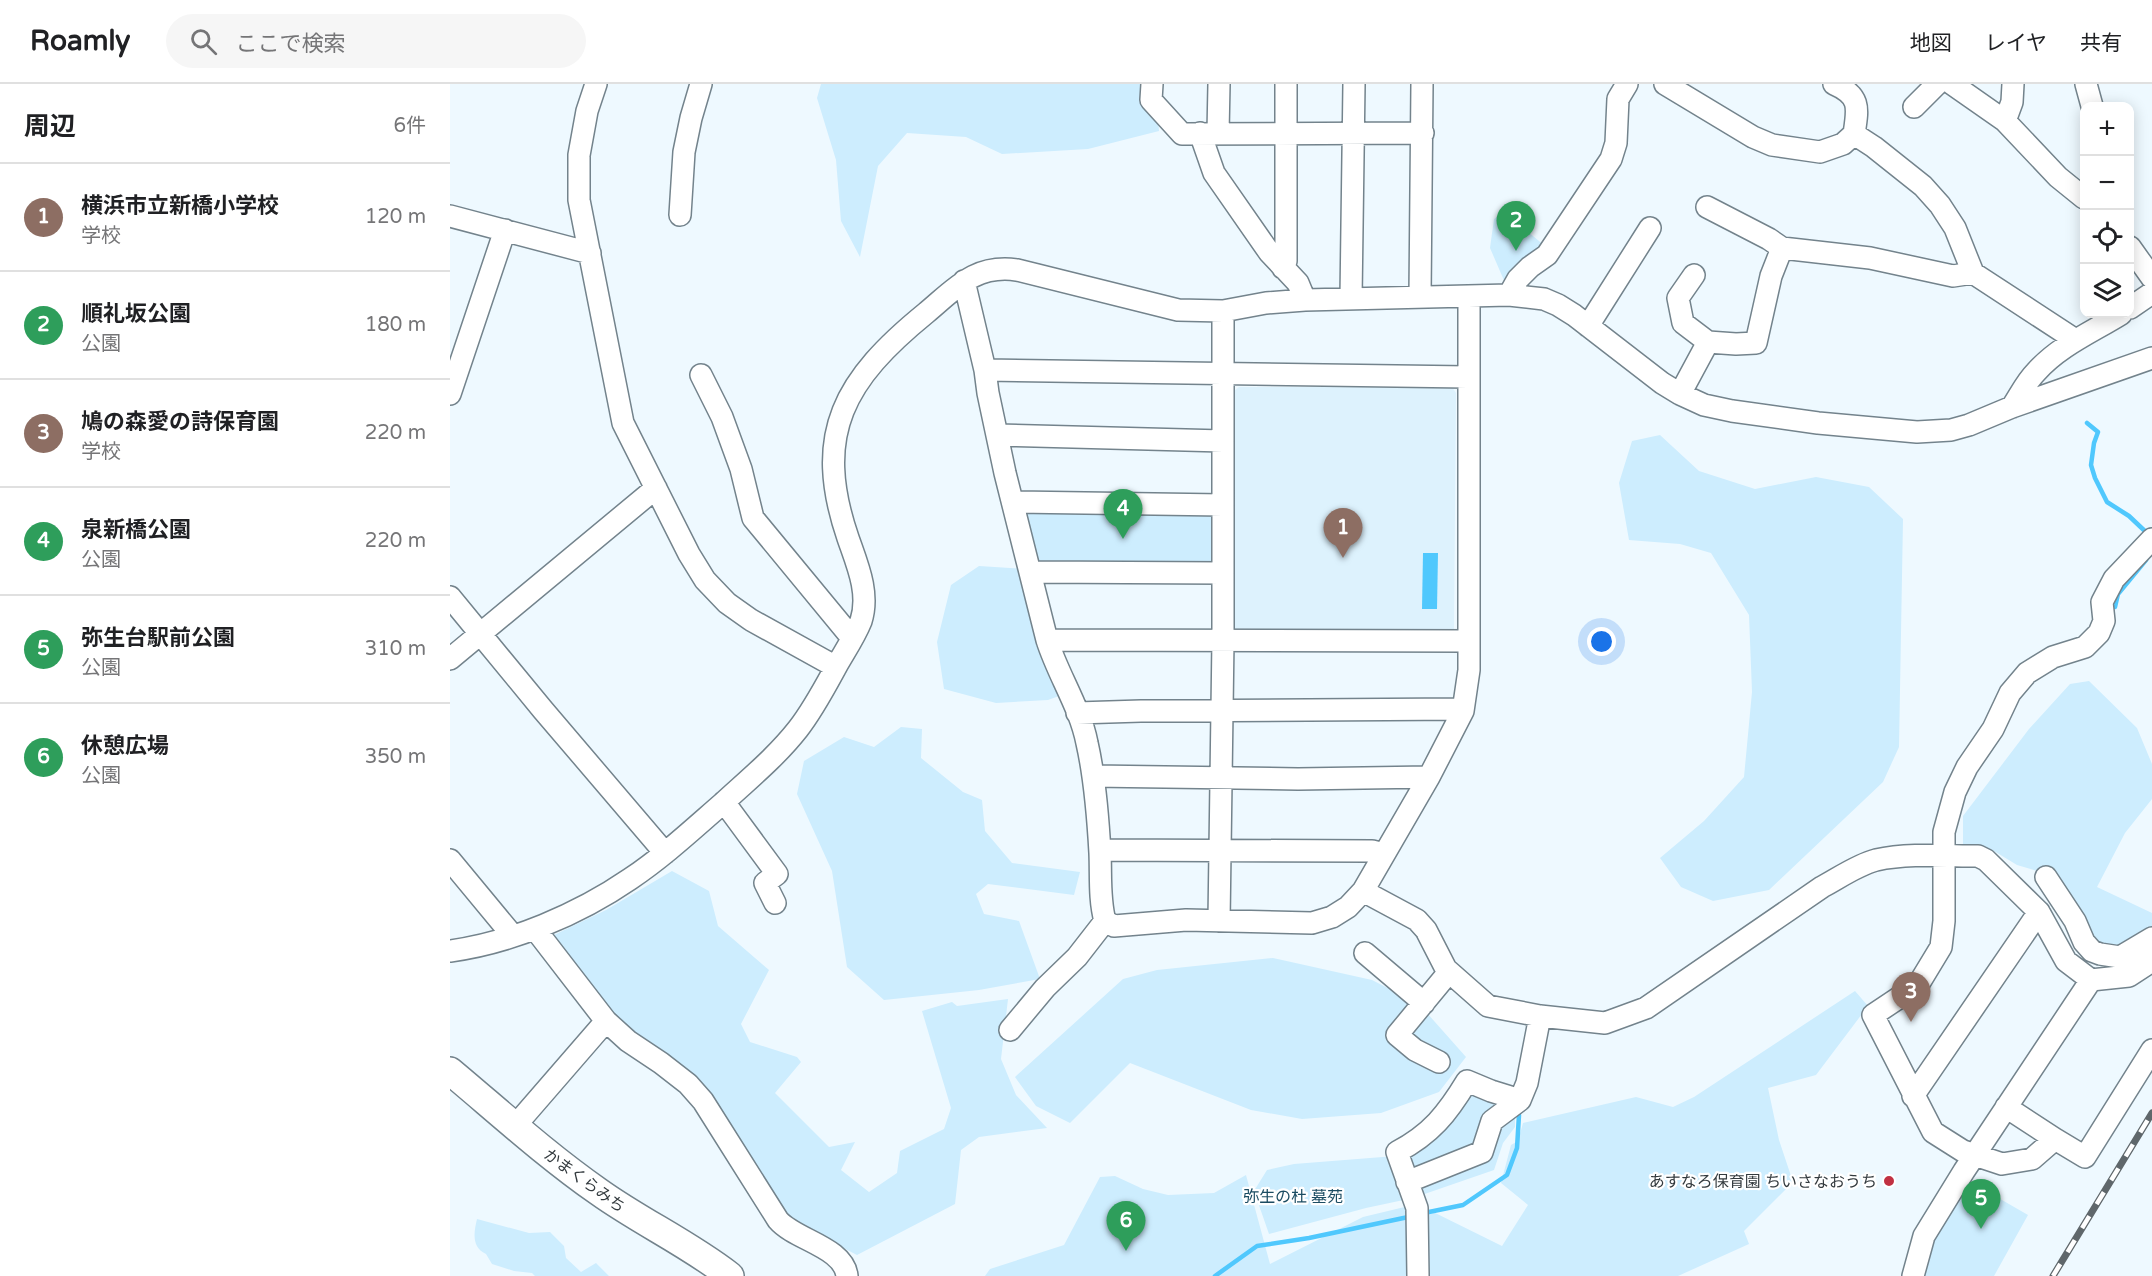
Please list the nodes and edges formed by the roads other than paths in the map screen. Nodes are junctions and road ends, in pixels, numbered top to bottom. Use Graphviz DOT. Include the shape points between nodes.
graph roads {
  1 [pos="596,84"];
  2 [pos="701,84"];
  3 [pos="1152,84"];
  4 [pos="1219,84"];
  5 [pos="1286,84"];
  6 [pos="1354,84"];
  7 [pos="1422,84"];
  8 [pos="1627,84"];
  9 [pos="1665,84"];
  10 [pos="1834,84"];
  11 [pos="1937,84"];
  12 [pos="1952,84"];
  13 [pos="2013,84"];
  14 [pos="2086,84"];
  15 [pos="2091,102"];
  16 [pos="1914,107"];
  17 [pos="2005,121"];
  18 [pos="1209,133"];
  19 [pos="1286,133"];
  20 [pos="1354,133"];
  21 [pos="1423,133"];
  22 [pos="1854,134"];
  23 [pos="2080,194"];
  24 [pos="1707,207"];
  25 [pos="680,215"];
  26 [pos="450,216"];
  27 [pos="1650,228"];
  28 [pos="505,230"];
  29 [pos="1782,248"];
  30 [pos="590,253"];
  31 [pos="2134,253"];
  32 [pos="1283,268"];
  33 [pos="1973,273"];
  34 [pos="1694,275"];
  35 [pos="2152,278"];
  36 [pos="964,281"];
  37 [pos="2152,293"];
  38 [pos="1509,295"];
  39 [pos="1420,296"];
  40 [pos="1469,296"];
  41 [pos="1351,298"];
  42 [pos="1305,300"];
  43 [pos="2134,305"];
  44 [pos="1223,311"];
  45 [pos="2113,318"];
  46 [pos="1588,326"];
  47 [pos="2074,339"];
  48 [pos="1707,342"];
  49 [pos="2152,358"];
  50 [pos="985,370"];
  51 [pos="1223,373"];
  52 [pos="701,375"];
  53 [pos="1468,377"];
  54 [pos="450,394"];
  55 [pos="1680,394"];
  56 [pos="2012,407"];
  57 [pos="998,435"];
  58 [pos="1223,441"];
  59 [pos="657,488"];
  60 [pos="1014,502"];
  61 [pos="1223,505"];
  62 [pos="2152,539"];
  63 [pos="1030,572"];
  64 [pos="1223,573"];
  65 [pos="450,597"];
  66 [pos="481,633"];
  67 [pos="852,638"];
  68 [pos="1047,640"];
  69 [pos="1222,640"];
  70 [pos="1468,641"];
  71 [pos="450,659"];
  72 [pos="836,667"];
  73 [pos="1463,709"];
  74 [pos="1222,710"];
  75 [pos="1077,713"];
  76 [pos="1093,776"];
  77 [pos="1429,777"];
  78 [pos="1221,778"];
  79 [pos="724,802"];
  80 [pos="1100,850"];
  81 [pos="1220,850"];
  82 [pos="665,853"];
  83 [pos="1384,854"];
  84 [pos="1944,856"];
  85 [pos="450,860"];
  86 [pos="2046,877"];
  87 [pos="1363,891"];
  88 [pos="775,903"];
  89 [pos="2039,912"];
  90 [pos="1105,921"];
  91 [pos="1219,921"];
  92 [pos="535,929"];
  93 [pos="513,936"];
  94 [pos="2152,938"];
  95 [pos="450,951"];
  96 [pos="1365,953"];
  97 [pos="2152,961"];
  98 [pos="1449,972"];
  99 [pos="2091,980"];
  100 [pos="1424,1003"];
  101 [pos="1540,1016"];
  102 [pos="606,1021"];
  103 [pos="1010,1030"];
  104 [pos="2152,1050"];
  105 [pos="450,1071"];
  106 [pos="1454,1072"];
  107 [pos="1913,1096"];
  108 [pos="1520,1100"];
  109 [pos="2006,1107"];
  110 [pos="515,1126"];
  111 [pos="2055,1139"];
  112 [pos="1974,1155"];
  113 [pos="1407,1182"];
  114 [pos="730,1276"];
  115 [pos="847,1276"];
  116 [pos="1418,1276"];
  117 [pos="1912,1276"];
  1 -- 30 [label="street" via="579,155 579,200"];
  2 -- 25 [label="street" via="684,152"];
  3 -- 18 [label="street" via="1151,100 1182,134"];
  4 -- 18 [label="street"];
  5 -- 19 [label="street"];
  6 -- 20 [label="street"];
  7 -- 21 [label="street"];
  8 -- 38 [label="street" via="1618,99 1616,143 1611,159 1547,255 1518,279"];
  9 -- 22 [label="street" via="1772,145 1820,152 1843,144"];
  10 -- 22 [label="street" via="1855,99 1858,112"];
  11 -- 16 [label="street"];
  12 -- 17 [label="street"];
  13 -- 17 [label="street"];
  14 -- 15 [label="street"];
  17 -- 23 [label="street" via="2058,177"];
  18 -- 19 [label="street"];
  18 -- 32 [label="street" via="1214,173"];
  19 -- 20 [label="street"];
  19 -- 32 [label="street"];
  20 -- 21 [label="street"];
  20 -- 41 [label="street"];
  21 -- 39 [label="street"];
  22 -- 33 [label="street" via="1923,186 1940,205 1955,228"];
  24 -- 29 [label="street"];
  26 -- 28 [label="street"];
  27 -- 46 [label="street"];
  28 -- 30 [label="street"];
  28 -- 54 [label="street"];
  29 -- 33 [label="street" via="1870,258 1953,276"];
  29 -- 48 [label="street" via="1771,276 1756,344"];
  30 -- 59 [label="street" via="624,423"];
  31 -- 35 [label="street"];
  32 -- 42 [label="street" via="1298,283"];
  33 -- 47 [label="street"];
  34 -- 48 [label="street" via="1678,298 1683,323"];
  36 -- 44 [label="street" via="999,267 1178,310"];
  36 -- 50 [label="street"];
  36 -- 67 [label="street" via="877,357 849,399 838,424 833,466 836,495 861,576 864,600 861,620"];
  37 -- 43 [label="street"];
  38 -- 40 [label="street"];
  38 -- 46 [label="street" via="1558,304"];
  39 -- 40 [label="street"];
  39 -- 41 [label="street"];
  40 -- 53 [label="street"];
  41 -- 42 [label="street"];
  42 -- 44 [label="street"];
  44 -- 51 [label="street"];
  45 -- 47 [label="street"];
  46 -- 55 [label="street"];
  47 -- 56 [label="street" via="2035,372"];
  48 -- 55 [label="street"];
  49 -- 56 [label="street"];
  50 -- 51 [label="street"];
  50 -- 57 [label="street"];
  51 -- 53 [label="street"];
  51 -- 58 [label="street"];
  52 -- 67 [label="street" via="741,469 753,518"];
  53 -- 70 [label="street"];
  55 -- 56 [label="street" via="1732,411 1917,432 1951,430"];
  57 -- 58 [label="street"];
  57 -- 60 [label="street"];
  58 -- 61 [label="street"];
  59 -- 66 [label="street"];
  59 -- 72 [label="street" via="689,554 705,580 727,603"];
  60 -- 61 [label="street"];
  60 -- 63 [label="street"];
  61 -- 64 [label="street"];
  62 -- 84 [label="street" via="2114,579 2102,602 2104,621 2099,633 2085,647 2053,657 2027,673 2010,693 1955,792 1944,832"];
  63 -- 64 [label="street"];
  63 -- 68 [label="street"];
  64 -- 69 [label="street"];
  65 -- 66 [label="street"];
  66 -- 71 [label="street"];
  66 -- 82 [label="street"];
  67 -- 72 [label="street"];
  68 -- 69 [label="street"];
  68 -- 75 [label="street"];
  69 -- 70 [label="street"];
  69 -- 74 [label="street"];
  70 -- 73 [label="street" via="1469,670"];
  72 -- 79 [label="street" via="798,728 766,765"];
  73 -- 74 [label="street"];
  73 -- 77 [label="street"];
  74 -- 75 [label="street"];
  74 -- 78 [label="street"];
  75 -- 76 [label="street"];
  76 -- 78 [label="street"];
  76 -- 80 [label="street"];
  77 -- 78 [label="street"];
  77 -- 83 [label="street"];
  78 -- 81 [label="street"];
  79 -- 82 [label="street"];
  79 -- 88 [label="street" via="777,874 765,883"];
  80 -- 81 [label="street"];
  80 -- 90 [label="street"];
  81 -- 83 [label="street"];
  81 -- 91 [label="street"];
  82 -- 92 [label="street" via="629,880"];
  83 -- 87 [label="street"];
  84 -- 89 [label="street" via="1978,856 1986,860"];
  84 -- 101 [label="street" via="1875,861 1850,871 1646,1008 1605,1023"];
  84 -- 107 [label="street" via="1941,947 1918,985 1873,1015"];
  85 -- 93 [label="street"];
  86 -- 94 [label="street" via="2092,951 2120,957"];
  87 -- 91 [label="street" via="1348,907 1312,923"];
  87 -- 98 [label="street" via="1417,920"];
  89 -- 99 [label="street" via="2066,961"];
  89 -- 107 [label="street"];
  90 -- 91 [label="street" via="1114,926"];
  90 -- 103 [label="street"];
  92 -- 93 [label="street"];
  92 -- 102 [label="street"];
  93 -- 95 [label="street"];
  96 -- 100 [label="street"];
  97 -- 99 [label="street" via="2129,976"];
  98 -- 100 [label="street"];
  98 -- 101 [label="street" via="1488,1006"];
  99 -- 109 [label="street"];
  100 -- 106 [label="street" via="1397,1035"];
  101 -- 108 [label="street"];
  102 -- 110 [label="street"];
  102 -- 115 [label="street" via="688,1084 703,1101 778,1220 833,1255 844,1266"];
  104 -- 111 [label="street" via="2085,1157"];
  105 -- 110 [label="main road, かまくらみち"];
  106 -- 108 [label="street" via="1491,1091"];
  106 -- 113 [label="street" via="1440,1122 1397,1152"];
  107 -- 112 [label="street" via="1933,1132"];
  108 -- 113 [label="street" via="1492,1121 1482,1152"];
  109 -- 111 [label="street"];
  109 -- 112 [label="street"];
  110 -- 114 [label="main road, かまくらみち" via="600,1193"];
  111 -- 112 [label="street" via="2032,1159 2002,1164"];
  112 -- 117 [label="street" via="1924,1236"];
  113 -- 116 [label="street" via="1416,1208"];
}
